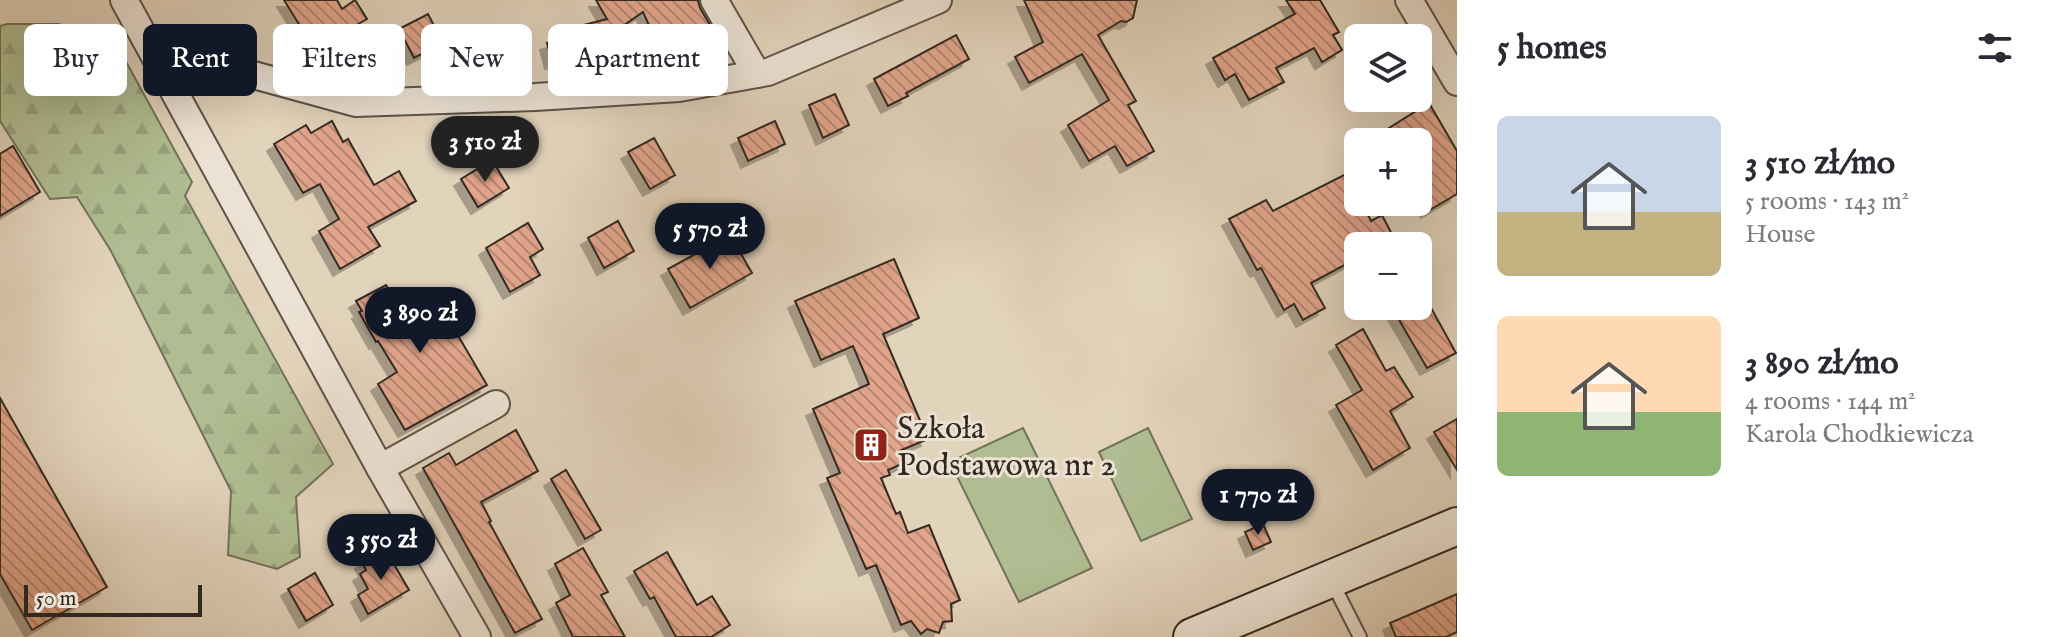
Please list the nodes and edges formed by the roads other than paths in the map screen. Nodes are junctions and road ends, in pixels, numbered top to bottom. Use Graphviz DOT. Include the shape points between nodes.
graph roads {
  1 [pos="124,0"];
  2 [pos="714,0"];
  3 [pos="936,0"];
  4 [pos="1409,0"];
  5 [pos="143,34"];
  6 [pos="757,74"];
  7 [pos="257,76"];
  8 [pos="1457,82"];
  9 [pos="177,96"];
  10 [pos="496,404"];
  11 [pos="380,468"];
  12 [pos="1457,526"];
  13 [pos="1330,579"];
  14 [pos="477,637"];
  15 [pos="1192,637"];
  16 [pos="1360,637"];
  1 -- 5 [label="street"];
  2 -- 6 [label="street"];
  3 -- 6 [label="street"];
  4 -- 8 [label="street"];
  6 -- 7 [label="street" via="679,88 356,103"];
  9 -- 11 [label="street"];
  10 -- 11 [label="street"];
  11 -- 14 [label="street"];
  12 -- 13 [label="street"];
  13 -- 15 [label="street"];
  13 -- 16 [label="lane"];
}
